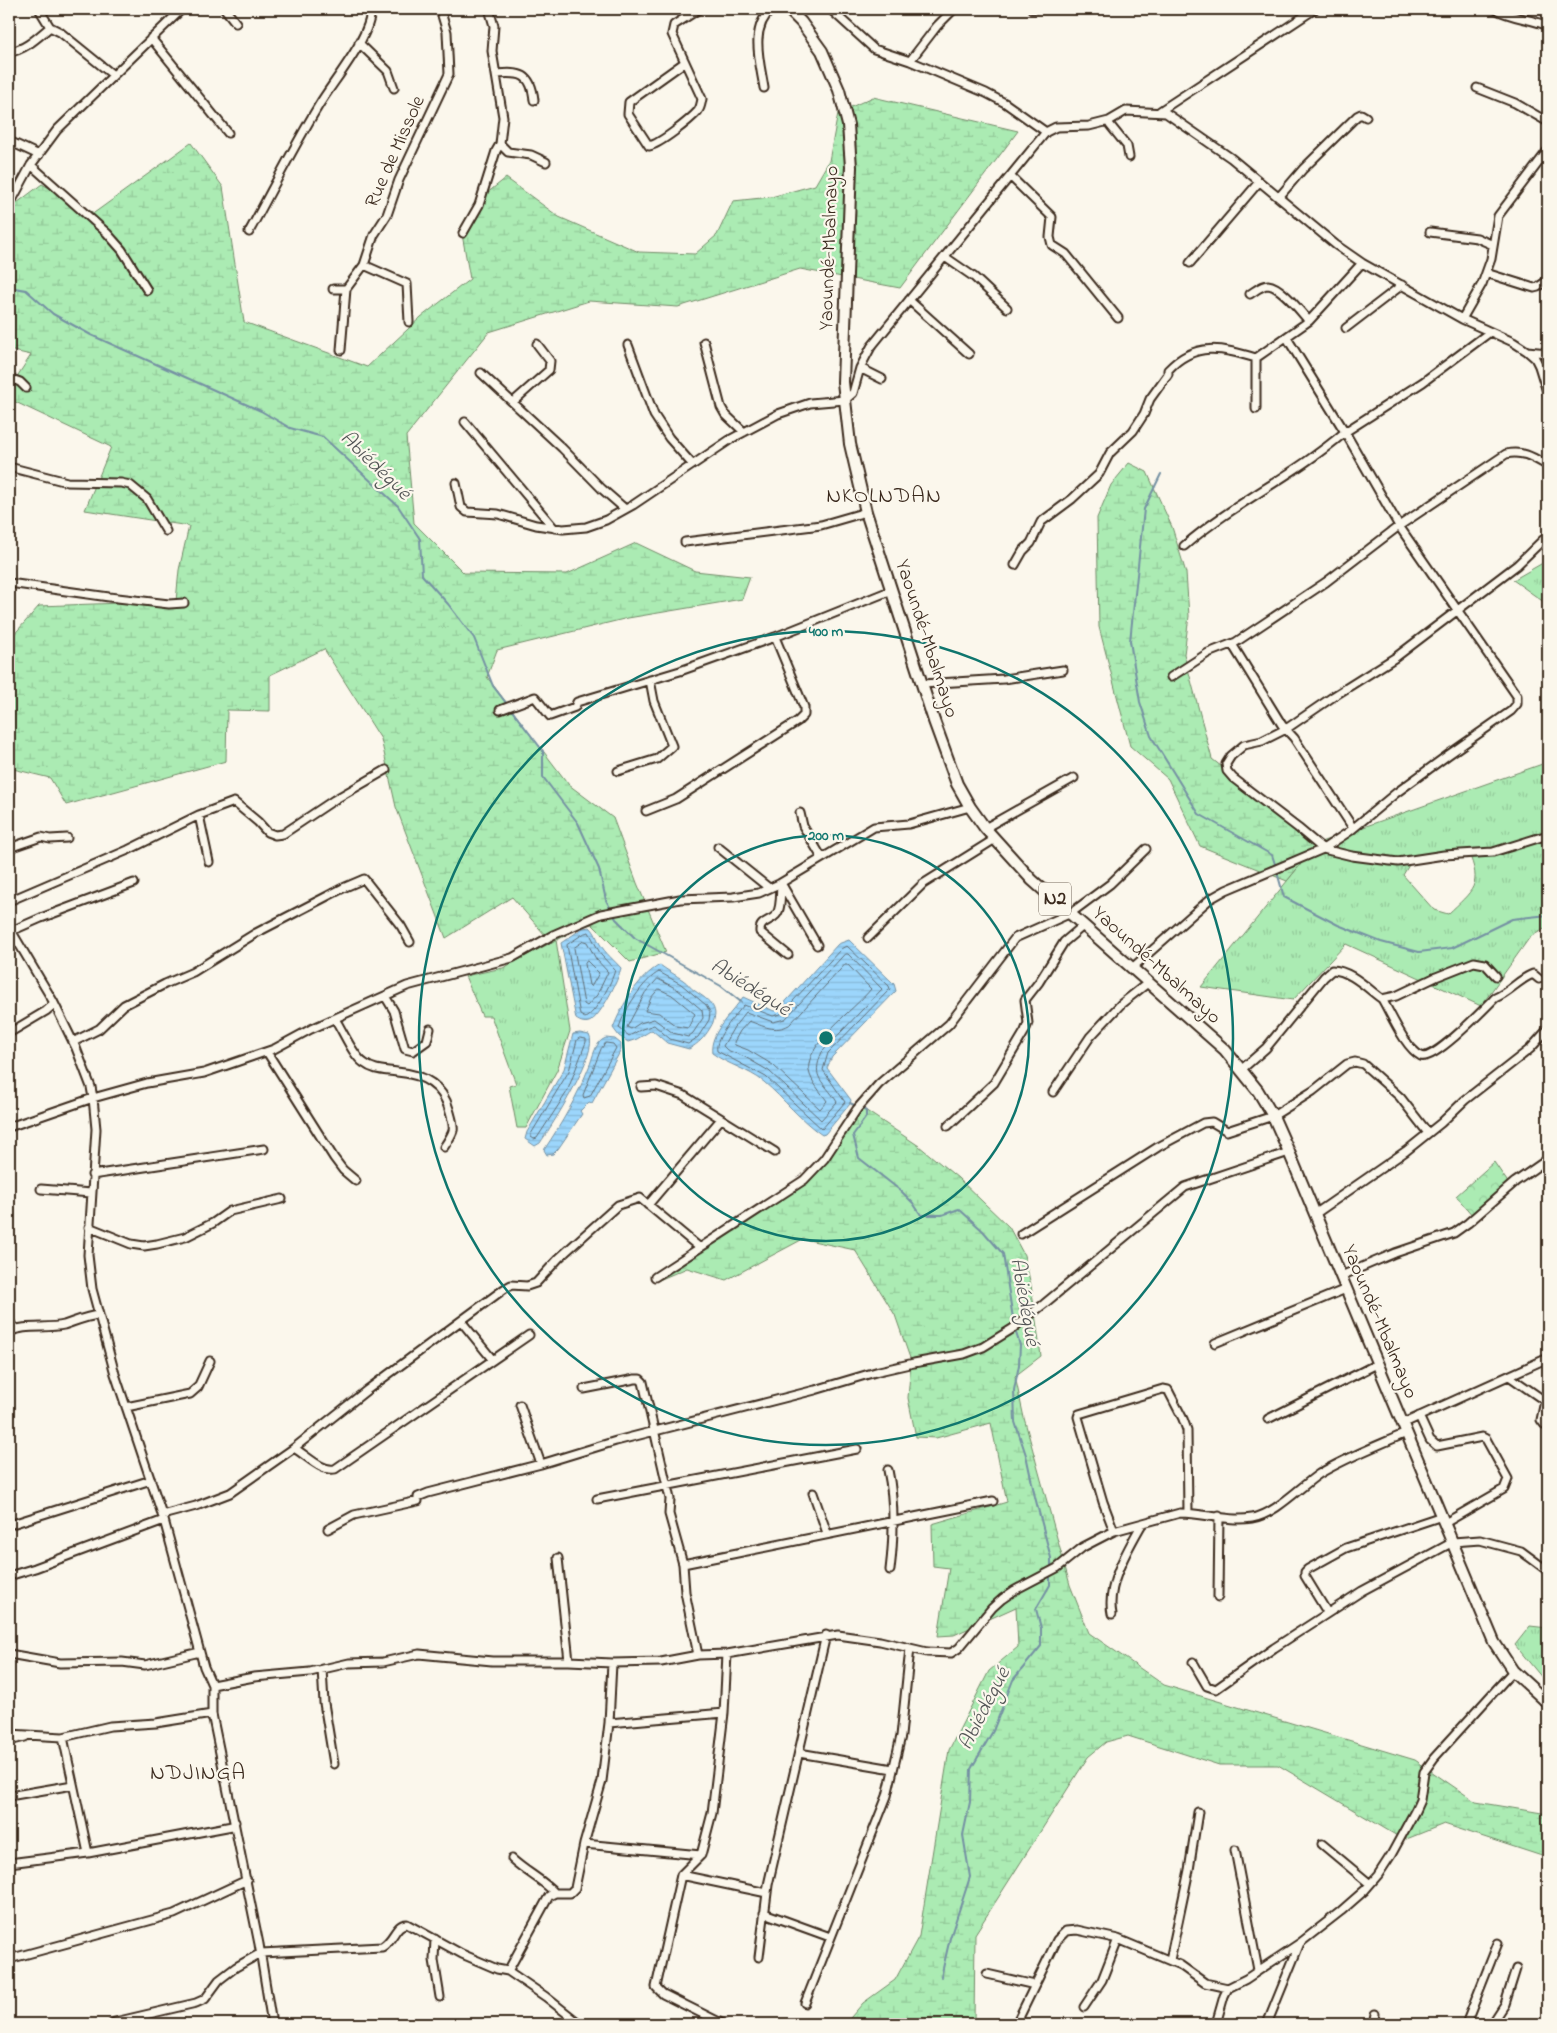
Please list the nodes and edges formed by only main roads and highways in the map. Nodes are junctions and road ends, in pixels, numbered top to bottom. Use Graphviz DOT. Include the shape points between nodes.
graph roads {
  1 [pos="788,9"];
  2 [pos="1548,1703"];
  1 -- 2 [label="highway, Yaoundé-Mbalmayo / N2" via="822,51 839,90 848,125 851,167 844,346 850,444 866,512 957,784 985,828 1032,880 1224,1050 1258,1091 1289,1152 1494,1642 1513,1671"];
}
